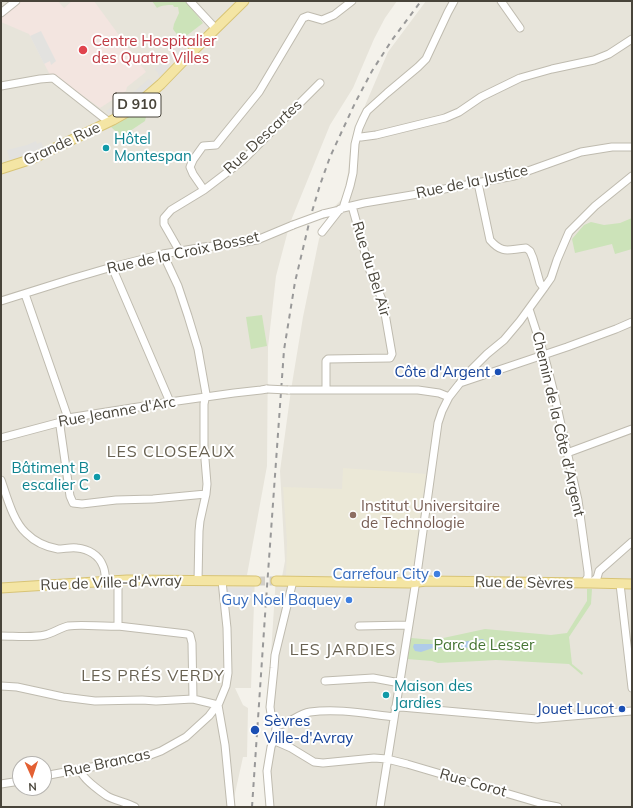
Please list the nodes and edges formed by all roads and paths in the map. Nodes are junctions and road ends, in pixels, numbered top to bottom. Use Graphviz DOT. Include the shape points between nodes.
graph roads {
  1 [pos="16,1"];
  2 [pos="190,1"];
  3 [pos="244,1"];
  4 [pos="352,1"];
  5 [pos="454,1"];
  6 [pos="502,1"];
  7 [pos="1,13"];
  8 [pos="520,28"];
  9 [pos="216,29"];
  10 [pos="632,39"];
  11 [pos="320,83"];
  12 [pos="1,86"];
  13 [pos="109,122"];
  14 [pos="357,137"];
  15 [pos="632,148"];
  16 [pos="1,169"];
  17 [pos="632,176"];
  18 [pos="478,183"];
  19 [pos="204,190"];
  20 [pos="352,206"];
  21 [pos="341,209"];
  22 [pos="322,232"];
  23 [pos="180,252"];
  24 [pos="163,254"];
  25 [pos="112,267"];
  26 [pos="544,288"];
  27 [pos="25,294"];
  28 [pos="1,301"];
  29 [pos="530,309"];
  30 [pos="632,322"];
  31 [pos="544,354"];
  32 [pos="460,383"];
  33 [pos="326,390"];
  34 [pos="205,397"];
  35 [pos="449,398"];
  36 [pos="170,402"];
  37 [pos="68,418"];
  38 [pos="61,422"];
  39 [pos="632,429"];
  40 [pos="1,438"];
  41 [pos="567,454"];
  42 [pos="1,480"];
  43 [pos="206,494"];
  44 [pos="632,542"];
  45 [pos="118,580"];
  46 [pos="106,581"];
  47 [pos="198,581"];
  48 [pos="222,581"];
  49 [pos="256,581"];
  50 [pos="276,581"];
  51 [pos="293,581"];
  52 [pos="416,582"];
  53 [pos="591,583"];
  54 [pos="620,584"];
  55 [pos="632,584"];
  56 [pos="1,588"];
  57 [pos="118,626"];
  58 [pos="359,626"];
  59 [pos="408,626"];
  60 [pos="1,636"];
  61 [pos="325,681"];
  62 [pos="400,683"];
  63 [pos="1,686"];
  64 [pos="632,688"];
  65 [pos="193,699"];
  66 [pos="218,705"];
  67 [pos="395,708"];
  68 [pos="632,711"];
  69 [pos="394,717"];
  70 [pos="276,726"];
  71 [pos="275,741"];
  72 [pos="387,759"];
  73 [pos="80,769"];
  74 [pos="52,774"];
  75 [pos="12,782"];
  76 [pos="1,784"];
  77 [pos="135,807"];
  78 [pos="231,807"];
  79 [pos="270,807"];
  80 [pos="380,807"];
  81 [pos="558,807"];
  1 -- 7 [label="street"];
  2 -- 9 [label="street"];
  3 -- 9 [label="main road, Grande Rue / D 910"];
  4 -- 19 [label="street" via="334,15 322,20 308,16 303,18 259,92 216,145 204,146 193,160 190,166"];
  5 -- 14 [label="street" via="426,59 368,111"];
  6 -- 8 [label="street"];
  9 -- 13 [label="main road, Grande Rue / D 910" via="151,93"];
  10 -- 14 [label="street" via="609,54 594,60 520,78 445,118 376,135"];
  11 -- 19 [label="street, Rue Descartes" via="242,161"];
  12 -- 13 [label="street" via="54,78"];
  13 -- 16 [label="main road, Grande Rue / D 910" via="32,159"];
  14 -- 21 [label="street" via="351,180"];
  15 -- 18 [label="street, Rue de la Justice" via="612,147 581,152 514,176"];
  17 -- 26 [label="street" via="595,206 569,232 551,278"];
  18 -- 20 [label="street, Rue de la Justice"];
  18 -- 26 [label="street" via="490,240 503,250 526,248 530,251"];
  19 -- 23 [label="street, Rue Descartes" via="171,210 164,218 164,224"];
  20 -- 21 [label="street, Rue de la Justice"];
  20 -- 33 [label="street, Rue du Bel Air" via="370,271 383,302 392,354 390,358 328,359"];
  21 -- 22 [label="street"];
  21 -- 23 [label="street, Rue de la Croix Bosset, bridge" via="257,240"];
  23 -- 24 [label="street, Rue de la Croix Bosset"];
  24 -- 25 [label="street, Rue de la Croix Bosset"];
  24 -- 34 [label="street" via="178,286 198,350"];
  25 -- 27 [label="street, Rue de la Croix Bosset"];
  25 -- 36 [label="street"];
  26 -- 29 [label="street"];
  27 -- 28 [label="street, Rue de la Croix Bosset"];
  27 -- 37 [label="street"];
  29 -- 31 [label="street, Chemin de la Côte d'Argent"];
  29 -- 32 [label="street" via="504,340"];
  30 -- 31 [label="street"];
  31 -- 32 [label="street"];
  31 -- 41 [label="street, Chemin de la Côte d'Argent"];
  32 -- 35 [label="street"];
  33 -- 34 [label="street, Rue Jeanne d'Arc, bridge" via="267,389"];
  33 -- 35 [label="street, Rue Jeanne d'Arc" via="418,390 439,393"];
  34 -- 36 [label="street, Rue Jeanne d'Arc"];
  34 -- 43 [label="street"];
  35 -- 52 [label="street" via="438,423"];
  36 -- 37 [label="street, Rue Jeanne d'Arc"];
  37 -- 38 [label="street, Rue Jeanne d'Arc"];
  38 -- 40 [label="street, Rue Jeanne d'Arc"];
  38 -- 43 [label="street" via="73,503"];
  39 -- 41 [label="street"];
  41 -- 53 [label="street, Chemin de la Côte d'Argent" via="578,500 588,572 586,580"];
  42 -- 46 [label="street" via="13,512 26,534 46,546 87,549 103,565"];
  43 -- 47 [label="street" via="199,531"];
  44 -- 53 [label="street" via="599,571 597,578"];
  45 -- 46 [label="main road, Rue de Ville-d'Avray"];
  45 -- 47 [label="main road, Rue de Ville-d'Avray"];
  45 -- 57 [label="street"];
  46 -- 56 [label="main road, Rue de Ville-d'Avray"];
  47 -- 48 [label="main road, Rue de Ville-d'Avray"];
  48 -- 49 [label="main road, Rue de Ville-d'Avray"];
  48 -- 66 [label="street, Rue Brancas" via="228,674"];
  50 -- 51 [label="main road, Rue de Sèvres"];
  51 -- 52 [label="main road, Rue de Sèvres"];
  51 -- 70 [label="street" via="275,655 270,707"];
  52 -- 53 [label="main road, Rue de Sèvres"];
  52 -- 59 [label="street"];
  53 -- 54 [label="main road, Rue de Sèvres"];
  54 -- 55 [label="main road, Rue de Sèvres"];
  54 -- 64 [label="street"];
  57 -- 60 [label="street" via="67,626 45,635"];
  57 -- 65 [label="street" via="190,635"];
  58 -- 59 [label="street"];
  59 -- 62 [label="street"];
  61 -- 62 [label="street" via="373,678"];
  62 -- 67 [label="street"];
  63 -- 65 [label="street" via="95,701"];
  65 -- 66 [label="street"];
  66 -- 73 [label="street, Rue Brancas" via="186,737 161,751 145,757"];
  66 -- 78 [label="street"];
  67 -- 68 [label="street" via="537,719"];
  67 -- 69 [label="street"];
  69 -- 70 [label="street" via="344,711 310,712"];
  69 -- 72 [label="street"];
  70 -- 71 [label="street"];
  71 -- 72 [label="street, Rue Corot" via="314,762"];
  71 -- 79 [label="street" via="272,744 267,771"];
  72 -- 80 [label="street"];
  72 -- 81 [label="street, Rue Corot"];
  73 -- 74 [label="street, Rue Brancas"];
  73 -- 77 [label="street" via="86,780 108,796"];
  75 -- 76 [label="street"];
}
